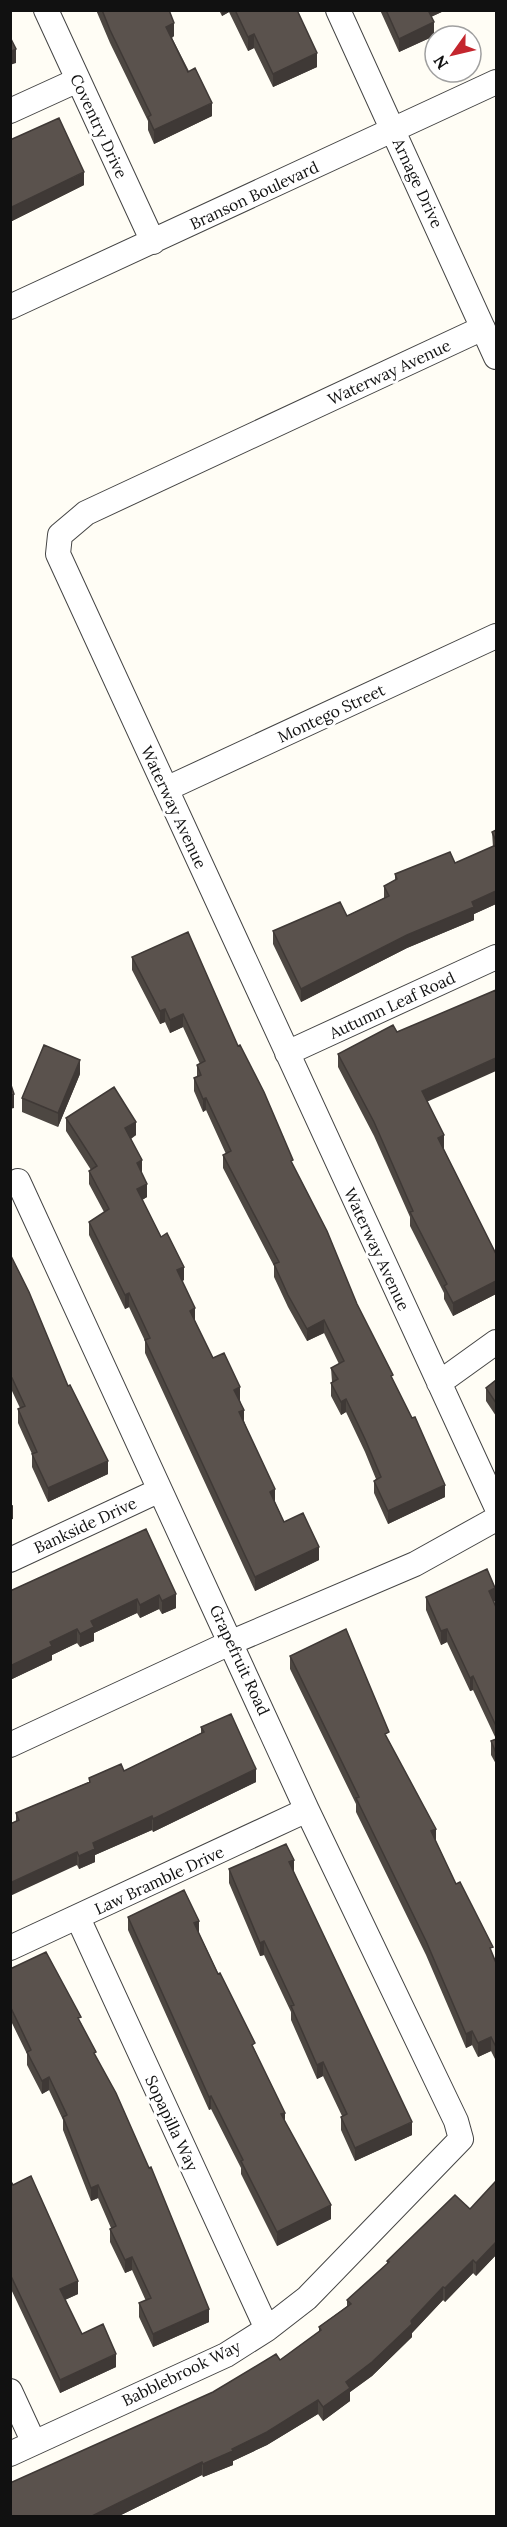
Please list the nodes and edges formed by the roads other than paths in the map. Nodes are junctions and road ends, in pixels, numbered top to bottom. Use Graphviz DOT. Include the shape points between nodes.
graph roads {
  1 [pos="46,10"];
  2 [pos="338,10"];
  3 [pos="78,80"];
  4 [pos="496,82"];
  5 [pos="10,111"];
  6 [pos="394,130"];
  7 [pos="153,242"];
  8 [pos="10,307"];
  9 [pos="483,328"];
  10 [pos="496,357"];
  11 [pos="496,636"];
  12 [pos="166,789"];
  13 [pos="496,957"];
  14 [pos="287,1053"];
  15 [pos="14,1183"];
  16 [pos="496,1342"];
  17 [pos="439,1383"];
  18 [pos="160,1491"];
  19 [pos="496,1506"];
  20 [pos="496,1519"];
  21 [pos="10,1560"];
  22 [pos="232,1642"];
  23 [pos="10,1745"];
  24 [pos="307,1810"];
  25 [pos="78,1918"];
  26 [pos="10,1948"];
  27 [pos="461,2139"];
  28 [pos="267,2329"];
  29 [pos="10,2391"];
  30 [pos="34,2443"];
  31 [pos="10,2454"];
  1 -- 3 [label="street, Coventry Drive"];
  2 -- 6 [label="street, Arnage Drive"];
  3 -- 5 [label="street"];
  3 -- 7 [label="street, Coventry Drive"];
  4 -- 6 [label="street, Branson Boulevard"];
  6 -- 7 [label="street, Branson Boulevard"];
  6 -- 9 [label="street, Arnage Drive"];
  7 -- 8 [label="street, Branson Boulevard"];
  9 -- 10 [label="street, Arnage Drive"];
  9 -- 12 [label="street, Waterway Avenue" via="86,513 60,535 58,554"];
  11 -- 12 [label="street, Montego Street"];
  12 -- 14 [label="street, Waterway Avenue"];
  13 -- 14 [label="street, Autumn Leaf Road"];
  14 -- 17 [label="street, Waterway Avenue"];
  15 -- 18 [label="street, Grapefruit Road"];
  16 -- 17 [label="street"];
  17 -- 19 [label="street, Waterway Avenue"];
  18 -- 21 [label="street, Bankside Drive"];
  18 -- 22 [label="street, Grapefruit Road"];
  20 -- 22 [label="street" via="415,1564"];
  22 -- 23 [label="street"];
  22 -- 24 [label="street, Grapefruit Road"];
  24 -- 25 [label="street, Law Bramble Drive"];
  24 -- 27 [label="street, Grapefruit Road" via="456,2121"];
  25 -- 26 [label="street, Law Bramble Drive"];
  25 -- 28 [label="street, Sopapilla Way"];
  27 -- 28 [label="street, Babblebrook Way" via="307,2298"];
  28 -- 30 [label="street, Babblebrook Way" via="226,2355"];
  29 -- 30 [label="street"];
  30 -- 31 [label="street, Babblebrook Way"];
}
